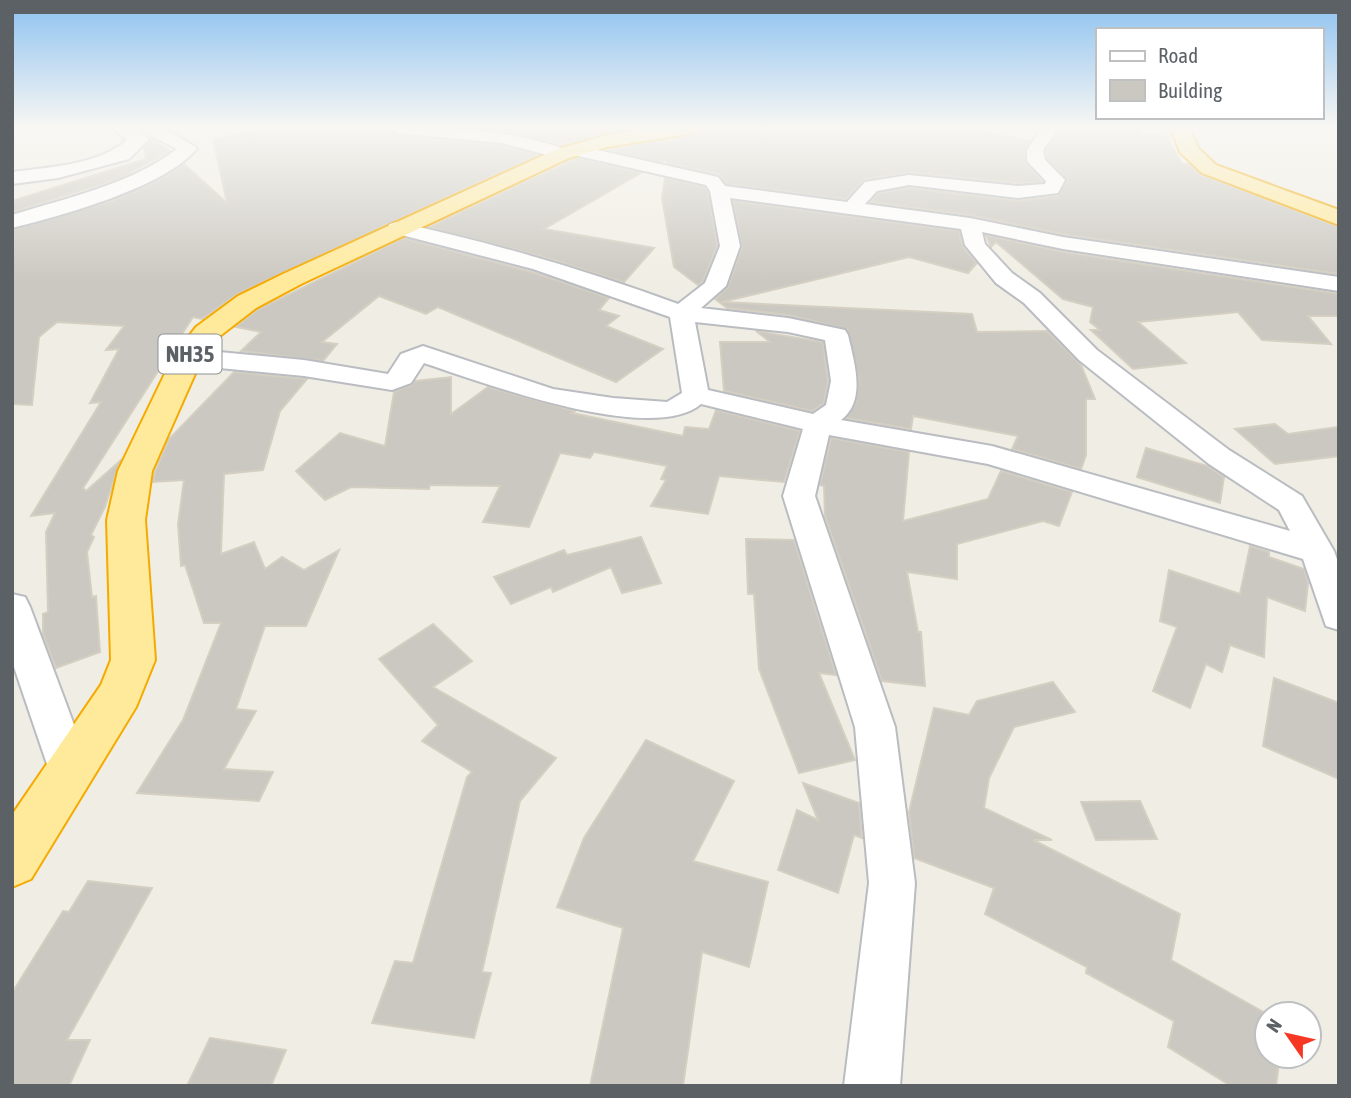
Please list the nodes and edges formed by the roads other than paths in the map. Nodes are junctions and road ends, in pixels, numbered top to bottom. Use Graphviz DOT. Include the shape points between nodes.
graph roads {
  1 [pos="136,179"];
  2 [pos="507,179"];
  3 [pos="703,179"];
  4 [pos="1055,179"];
  5 [pos="1236,179"];
  6 [pos="719,191"];
  7 [pos="853,207"];
  8 [pos="1339,218"];
  9 [pos="12,222"];
  10 [pos="971,224"];
  11 [pos="397,228"];
  12 [pos="1339,284"];
  13 [pos="681,313"];
  14 [pos="188,357"];
  15 [pos="696,395"];
  16 [pos="818,424"];
  17 [pos="1317,551"];
  18 [pos="12,607"];
  19 [pos="1339,616"];
  20 [pos="71,773"];
  21 [pos="12,861"];
  22 [pos="872,1086"];
  1 -- 9 [label="street"];
  2 -- 11 [label="highway, NH35"];
  3 -- 6 [label="street" via="712,181"];
  4 -- 7 [label="street" via="1051,189 1018,192 909,180 871,186"];
  5 -- 8 [label="highway"];
  6 -- 7 [label="street"];
  6 -- 13 [label="street" via="730,246 715,286"];
  7 -- 10 [label="street"];
  10 -- 12 [label="street" via="1063,243"];
  10 -- 17 [label="street" via="975,245 1004,278 1032,298 1088,355 1219,457 1292,503"];
  11 -- 13 [label="street" via="492,249 604,283"];
  11 -- 14 [label="highway, NH35" via="247,302 206,333"];
  13 -- 15 [label="street"];
  13 -- 16 [label="street" via="836,335 844,380 839,408"];
  14 -- 15 [label="street" via="392,382 402,377 410,359 423,354 549,396 613,406 670,410"];
  14 -- 20 [label="highway, NH35" via="132,483 126,520 133,660 120,694"];
  15 -- 16 [label="street"];
  16 -- 17 [label="street" via="992,455"];
  16 -- 22 [label="street" via="799,496 875,727 892,883"];
  17 -- 19 [label="street"];
  18 -- 20 [label="street"];
  20 -- 21 [label="highway, NH35"];
}
